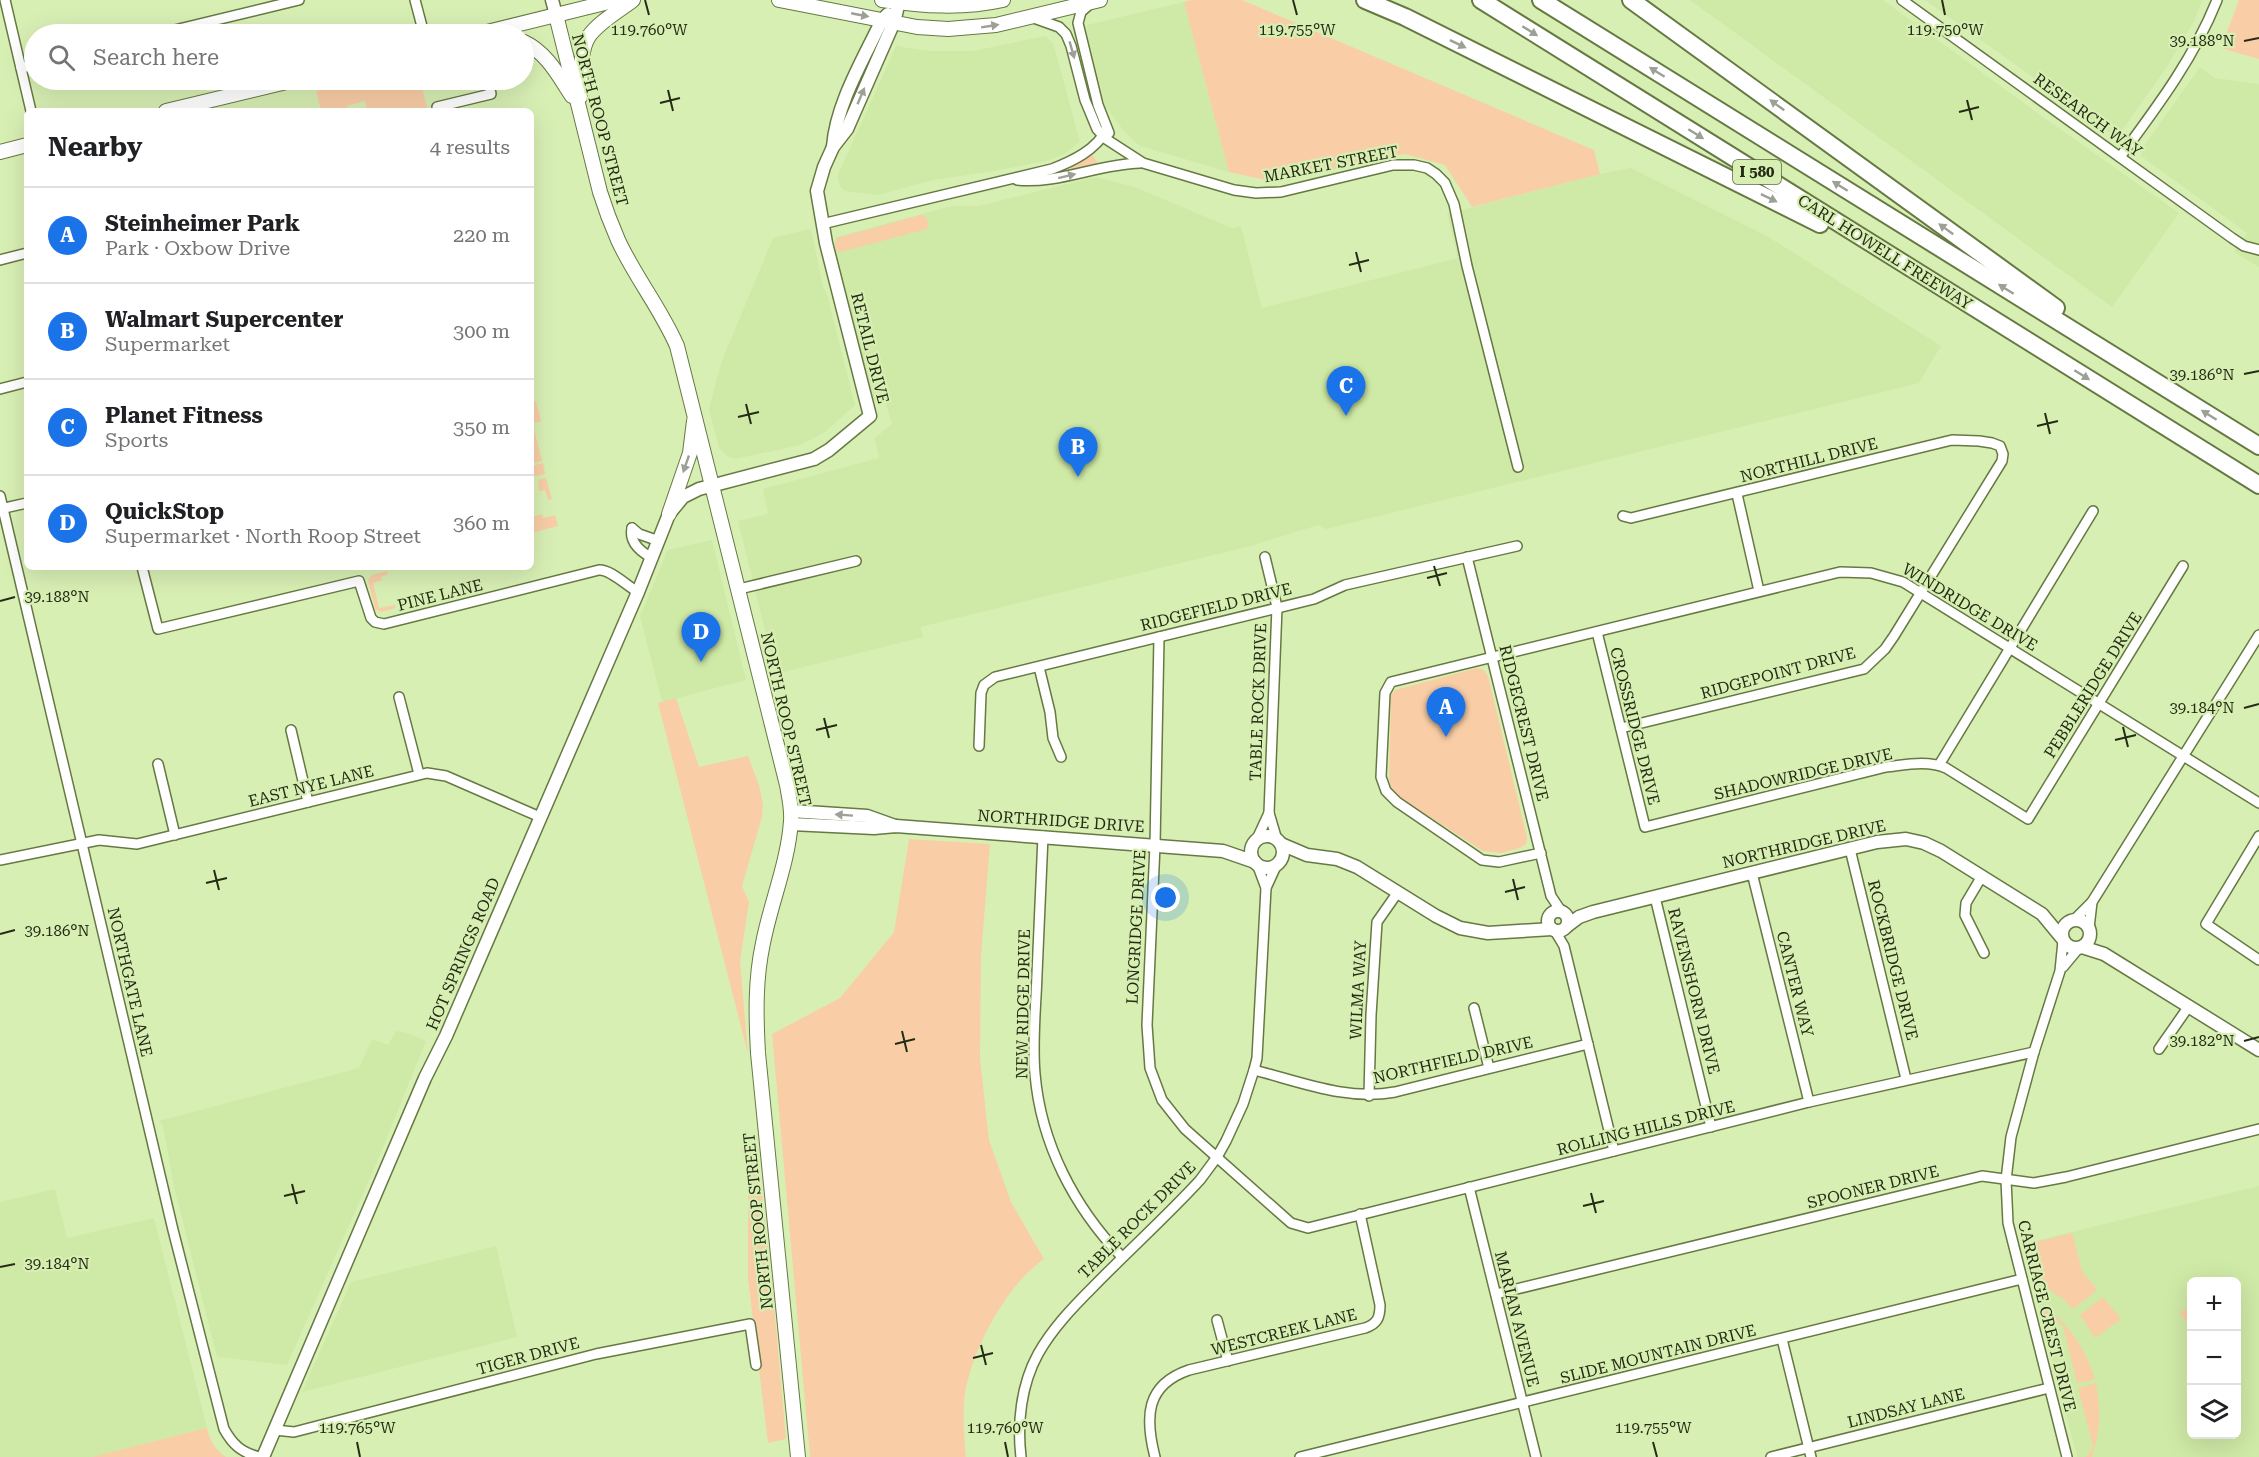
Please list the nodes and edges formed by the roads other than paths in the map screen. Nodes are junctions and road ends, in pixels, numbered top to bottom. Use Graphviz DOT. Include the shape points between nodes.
graph roads {
  1 [pos="4,0"];
  2 [pos="299,0"];
  3 [pos="415,0"];
  4 [pos="552,0"];
  5 [pos="617,0"];
  6 [pos="633,0"];
  7 [pos="779,0"];
  8 [pos="882,0"];
  9 [pos="1003,0"];
  10 [pos="1365,0"];
  11 [pos="1386,0"];
  12 [pos="1481,0"];
  13 [pos="1541,0"];
  14 [pos="1631,0"];
  15 [pos="1902,0"];
  16 [pos="2217,0"];
  17 [pos="900,1"];
  18 [pos="1096,1"];
  19 [pos="556,15"];
  20 [pos="1030,17"];
  21 [pos="1406,18"];
  22 [pos="888,21"];
  23 [pos="199,24"];
  24 [pos="421,24"];
  25 [pos="525,24"];
  26 [pos="534,47"];
  27 [pos="24,67"];
  28 [pos="21,68"];
  29 [pos="24,81"];
  30 [pos="26,90"];
  31 [pos="253,90"];
  32 [pos="491,90"];
  33 [pos="437,107"];
  34 [pos="30,108"];
  35 [pos="178,108"];
  36 [pos="579,108"];
  37 [pos="1105,133"];
  38 [pos="24,146"];
  39 [pos="0,152"];
  40 [pos="2120,157"];
  41 [pos="1143,163"];
  42 [pos="1009,180"];
  43 [pos="822,224"];
  44 [pos="2259,250"];
  45 [pos="24,254"];
  46 [pos="0,260"];
  47 [pos="2091,342"];
  48 [pos="2032,344"];
  49 [pos="24,383"];
  50 [pos="0,388"];
  51 [pos="695,413"];
  52 [pos="2259,446"];
  53 [pos="2001,449"];
  54 [pos="1518,467"];
  55 [pos="713,485"];
  56 [pos="2259,485"];
  57 [pos="1737,494"];
  58 [pos="0,495"];
  59 [pos="24,504"];
  60 [pos="2,509"];
  61 [pos="2093,511"];
  62 [pos="669,514"];
  63 [pos="1623,516"];
  64 [pos="658,541"];
  65 [pos="1517,546"];
  66 [pos="1265,557"];
  67 [pos="1467,557"];
  68 [pos="652,558"];
  69 [pos="856,561"];
  70 [pos="2183,566"];
  71 [pos="143,570"];
  72 [pos="739,589"];
  73 [pos="1759,591"];
  74 [pos="638,592"];
  75 [pos="1922,593"];
  76 [pos="1276,607"];
  77 [pos="1597,632"];
  78 [pos="2259,635"];
  79 [pos="1160,637"];
  80 [pos="2009,648"];
  81 [pos="1492,657"];
  82 [pos="1039,667"];
  83 [pos="399,697"];
  84 [pos="2099,703"];
  85 [pos="1621,728"];
  86 [pos="291,730"];
  87 [pos="979,746"];
  88 [pos="2182,756"];
  89 [pos="1061,757"];
  90 [pos="158,764"];
  91 [pos="1939,765"];
  92 [pos="420,774"];
  93 [pos="308,802"];
  94 [pos="2259,803"];
  95 [pos="1269,813"];
  96 [pos="540,817"];
  97 [pos="791,817"];
  98 [pos="1645,827"];
  99 [pos="174,835"];
  100 [pos="1043,836"];
  101 [pos="2259,836"];
  102 [pos="1256,841"];
  103 [pos="1279,842"];
  104 [pos="83,844"];
  105 [pos="1155,845"];
  106 [pos="1850,849"];
  107 [pos="1223,851"];
  108 [pos="1541,853"];
  109 [pos="1307,855"];
  110 [pos="0,860"];
  111 [pos="1256,863"];
  112 [pos="1278,864"];
  113 [pos="1752,873"];
  114 [pos="1982,876"];
  115 [pos="1266,888"];
  116 [pos="1398,892"];
  117 [pos="1655,897"];
  118 [pos="2092,903"];
  119 [pos="1593,912"];
  120 [pos="1556,913"];
  121 [pos="2042,914"];
  122 [pos="2072,920"];
  123 [pos="1560,929"];
  124 [pos="1518,931"];
  125 [pos="2090,931"];
  126 [pos="2062,939"];
  127 [pos="2080,948"];
  128 [pos="1984,952"];
  129 [pos="2104,954"];
  130 [pos="2259,960"];
  131 [pos="2060,971"];
  132 [pos="2189,1006"];
  133 [pos="1474,1008"];
  134 [pos="1588,1044"];
  135 [pos="2159,1049"];
  136 [pos="2259,1050"];
  137 [pos="2034,1052"];
  138 [pos="1489,1068"];
  139 [pos="1254,1070"];
  140 [pos="1906,1079"];
  141 [pos="1369,1096"];
  142 [pos="1809,1102"];
  143 [pos="1711,1127"];
  144 [pos="2259,1129"];
  145 [pos="1614,1151"];
  146 [pos="1217,1157"];
  147 [pos="2006,1180"];
  148 [pos="1470,1187"];
  149 [pos="1360,1214"];
  150 [pos="1122,1257"];
  151 [pos="2022,1279"];
  152 [pos="1496,1294"];
  153 [pos="1217,1320"];
  154 [pos="1782,1339"];
  155 [pos="1228,1361"];
  156 [pos="756,1365"];
  157 [pos="2049,1388"];
  158 [pos="1522,1402"];
  159 [pos="275,1430"];
  160 [pos="1810,1452"];
  161 [pos="261,1457"];
  162 [pos="798,1457"];
  163 [pos="1021,1457"];
  164 [pos="1155,1457"];
  165 [pos="1300,1457"];
  166 [pos="1536,1457"];
  167 [pos="1771,1457"];
  168 [pos="2067,1457"];
  1 -- 28 [label="street"];
  2 -- 23 [label="street"];
  3 -- 24 [label="street"];
  4 -- 19 [label="street"];
  5 -- 19 [label="main road"];
  6 -- 36 [label="main road" via="589,36 584,47"];
  7 -- 22 [label="main road, one-way"];
  8 -- 17 [label="main road"];
  9 -- 17 [label="main road" via="962,6 924,6"];
  10 -- 21 [label="highway"];
  11 -- 21 [label="highway"];
  12 -- 48 [label="highway, CARL HOWELL FREEWAY / I 580, one-way"];
  47 -- 13 [label="highway, CARL HOWELL FREEWAY / I 580, one-way"];
  47 -- 14 [label="highway, one-way" via="2071,319"];
  15 -- 40 [label="street, RESEARCH WAY"];
  16 -- 40 [label="street" via="2187,62"];
  17 -- 22 [label="street, RETAIL DRIVE"];
  18 -- 20 [label="main road"];
  18 -- 37 [label="street, MARKET STREET" via="1081,12 1078,23"];
  19 -- 25 [label="main road"];
  19 -- 36 [label="main road, NORTH ROOP STREET"];
  22 -- 20 [label="main road, one-way" via="959,29"];
  20 -- 37 [label="street, MARKET STREET, one-way" via="1059,27 1066,34 1092,120"];
  21 -- 48 [label="highway, one-way" via="1815,221"];
  22 -- 43 [label="street, RETAIL DRIVE" via="847,129 833,147 819,180"];
  26 -- 36 [label="main road" via="550,61"];
  27 -- 28 [label="street"];
  28 -- 29 [label="street"];
  30 -- 34 [label="street"];
  31 -- 35 [label="main road"];
  32 -- 33 [label="street" via="492,94"];
  36 -- 51 [label="main road, NORTH ROOP STREET" via="609,220 670,329"];
  37 -- 41 [label="street, MARKET STREET" via="1113,144"];
  37 -- 42 [label="street" via="1067,163"];
  38 -- 39 [label="main road"];
  40 -- 44 [label="street, RESEARCH WAY" via="2232,238"];
  42 -- 41 [label="street, one-way" via="1030,182 1118,164"];
  41 -- 54 [label="street, MARKET STREET" via="1256,193 1281,192 1403,164 1436,174 1445,183 1454,204"];
  42 -- 43 [label="street"];
  43 -- 55 [label="street, RETAIL DRIVE" via="870,416 813,459"];
  45 -- 46 [label="street"];
  52 -- 47 [label="highway, CARL HOWELL FREEWAY / I 580, one-way"];
  48 -- 56 [label="highway, CARL HOWELL FREEWAY / I 580, one-way"];
  49 -- 50 [label="street"];
  51 -- 55 [label="main road, NORTH ROOP STREET"];
  51 -- 62 [label="main road, one-way" via="690,453"];
  53 -- 57 [label="street, NORTHILL DRIVE" via="1992,442 1953,440"];
  53 -- 75 [label="street, RIDGEPOINT DRIVE" via="2002,461"];
  55 -- 62 [label="street, HOT SPRINGS ROAD" via="683,497"];
  55 -- 72 [label="main road, NORTH ROOP STREET"];
  57 -- 63 [label="street, NORTHILL DRIVE" via="1631,518"];
  57 -- 73 [label="street"];
  58 -- 60 [label="street, NORTHGATE LANE"];
  59 -- 60 [label="street"];
  60 -- 104 [label="street, NORTHGATE LANE"];
  61 -- 80 [label="street"];
  62 -- 64 [label="street, HOT SPRINGS ROAD"];
  64 -- 68 [label="street, HOT SPRINGS ROAD"];
  64 -- 68 [label="street" via="632,528 630,534 641,553"];
  65 -- 67 [label="street, RIDGEFIELD DRIVE"];
  66 -- 76 [label="street, TABLE ROCK DRIVE"];
  67 -- 76 [label="street, RIDGEFIELD DRIVE" via="1345,585 1314,599"];
  67 -- 81 [label="street, RIDGECREST DRIVE"];
  68 -- 74 [label="street, HOT SPRINGS ROAD"];
  69 -- 72 [label="street"];
  70 -- 84 [label="street, PEBBLERIDGE DRIVE"];
  71 -- 74 [label="street, PINE LANE" via="158,629 359,581 371,618 384,624 599,570 610,571"];
  72 -- 97 [label="main road, NORTH ROOP STREET" via="787,784"];
  73 -- 75 [label="street, WINDRIDGE DRIVE" via="1856,572 1883,575"];
  73 -- 77 [label="street, WINDRIDGE DRIVE"];
  74 -- 96 [label="street, HOT SPRINGS ROAD"];
  75 -- 80 [label="street, WINDRIDGE DRIVE"];
  75 -- 85 [label="street, RIDGEPOINT DRIVE" via="1885,649 1864,669"];
  76 -- 79 [label="street, RIDGEFIELD DRIVE"];
  76 -- 95 [label="street, TABLE ROCK DRIVE"];
  77 -- 81 [label="street, WINDRIDGE DRIVE"];
  77 -- 85 [label="street, CROSSRIDGE DRIVE"];
  78 -- 88 [label="street"];
  79 -- 82 [label="street, RIDGEFIELD DRIVE"];
  79 -- 105 [label="street, LONGRIDGE DRIVE"];
  80 -- 84 [label="street, WINDRIDGE DRIVE"];
  80 -- 91 [label="street"];
  81 -- 108 [label="street, RIDGECREST DRIVE"];
  81 -- 108 [label="street, WINDRIDGE DRIVE" via="1392,682 1387,687 1382,777 1386,791 1396,802 1482,860 1498,862"];
  82 -- 87 [label="street, RIDGEFIELD DRIVE" via="995,677 984,685"];
  82 -- 89 [label="street" via="1053,738"];
  83 -- 92 [label="street"];
  84 -- 88 [label="street, WINDRIDGE DRIVE"];
  84 -- 91 [label="street, PEBBLERIDGE DRIVE" via="2028,819"];
  85 -- 98 [label="street, CROSSRIDGE DRIVE"];
  86 -- 93 [label="street"];
  88 -- 94 [label="street, WINDRIDGE DRIVE"];
  88 -- 118 [label="street"];
  90 -- 99 [label="street"];
  91 -- 98 [label="street, SHADOWRIDGE DRIVE" via="1886,767"];
  92 -- 93 [label="street, EAST NYE LANE"];
  92 -- 96 [label="street, EAST NYE LANE" via="446,776"];
  93 -- 99 [label="street, EAST NYE LANE"];
  95 -- 102 [label="street, TABLE ROCK DRIVE"];
  95 -- 103 [label="street, TABLE ROCK DRIVE"];
  96 -- 159 [label="street, HOT SPRINGS ROAD"];
  97 -- 100 [label="street, NORTHRIDGE DRIVE" via="867,816 896,826"];
  97 -- 162 [label="main road, NORTH ROOP STREET" via="780,880 762,944 755,1003"];
  99 -- 104 [label="street, EAST NYE LANE" via="137,844 108,840"];
  100 -- 105 [label="street, NORTHRIDGE DRIVE"];
  100 -- 150 [label="street, NEW RIDGE DRIVE" via="1034,1051 1039,1101 1052,1149 1074,1194 1090,1220"];
  101 -- 130 [label="street" via="2206,924"];
  102 -- 103 [label="street, NORTHRIDGE DRIVE" via="1267,836"];
  102 -- 107 [label="street, NORTHRIDGE DRIVE"];
  102 -- 111 [label="street" via="1251,852"];
  103 -- 109 [label="street, NORTHRIDGE DRIVE"];
  103 -- 112 [label="street" via="1282,856"];
  104 -- 110 [label="street, EAST NYE LANE"];
  104 -- 161 [label="street, NORTHGATE LANE" via="224,1429 231,1443"];
  105 -- 107 [label="street, NORTHRIDGE DRIVE"];
  105 -- 146 [label="street, LONGRIDGE DRIVE" via="1147,1025 1150,1068 1162,1100 1185,1129"];
  106 -- 113 [label="street, NORTHRIDGE DRIVE"];
  106 -- 114 [label="street, NORTHRIDGE DRIVE" via="1886,840 1915,841 1941,850"];
  106 -- 140 [label="street, ROCKBRIDGE DRIVE"];
  107 -- 111 [label="street, NORTHRIDGE DRIVE"];
  108 -- 120 [label="street, RIDGECREST DRIVE"];
  109 -- 112 [label="street, NORTHRIDGE DRIVE"];
  109 -- 116 [label="street, NORTHRIDGE DRIVE" via="1347,862"];
  111 -- 112 [label="street, NORTHRIDGE DRIVE" via="1267,868"];
  111 -- 115 [label="street, TABLE ROCK DRIVE"];
  112 -- 115 [label="street, TABLE ROCK DRIVE"];
  113 -- 117 [label="street, NORTHRIDGE DRIVE"];
  113 -- 142 [label="street, CANTER WAY"];
  114 -- 121 [label="street, NORTHRIDGE DRIVE"];
  114 -- 128 [label="street" via="1966,903 1965,915"];
  115 -- 139 [label="street, TABLE ROCK DRIVE"];
  116 -- 124 [label="street, NORTHRIDGE DRIVE" via="1460,928 1488,933"];
  116 -- 141 [label="street, WILMA WAY" via="1377,922"];
  117 -- 119 [label="street, NORTHRIDGE DRIVE"];
  117 -- 143 [label="street, RAVENSHORN DRIVE"];
  118 -- 122 [label="street"];
  118 -- 125 [label="street"];
  119 -- 120 [label="street, NORTHRIDGE DRIVE"];
  119 -- 123 [label="street, NORTHRIDGE DRIVE"];
  120 -- 123 [label="street" via="1568,918"];
  120 -- 123 [label="street" via="1548,924"];
  120 -- 124 [label="street, NORTHRIDGE DRIVE"];
  121 -- 122 [label="street, NORTHRIDGE DRIVE"];
  121 -- 126 [label="street, NORTHRIDGE DRIVE"];
  122 -- 125 [label="street" via="2084,922"];
  122 -- 126 [label="street" via="2064,925"];
  123 -- 124 [label="street, NORTHRIDGE DRIVE"];
  123 -- 134 [label="street"];
  125 -- 127 [label="street" via="2088,942"];
  125 -- 129 [label="street"];
  126 -- 127 [label="street" via="2067,946"];
  126 -- 131 [label="street, CARRIAGE CREST DRIVE"];
  127 -- 129 [label="street"];
  127 -- 131 [label="street, CARRIAGE CREST DRIVE"];
  129 -- 132 [label="street"];
  131 -- 137 [label="street, CARRIAGE CREST DRIVE"];
  132 -- 135 [label="street"];
  132 -- 136 [label="street"];
  133 -- 138 [label="street"];
  134 -- 138 [label="street, NORTHFIELD DRIVE"];
  134 -- 145 [label="street"];
  137 -- 140 [label="street, ROLLING HILLS DRIVE"];
  137 -- 147 [label="street, CARRIAGE CREST DRIVE" via="2011,1137"];
  138 -- 141 [label="street, NORTHFIELD DRIVE"];
  139 -- 141 [label="street, NORTHFIELD DRIVE"];
  139 -- 146 [label="street, TABLE ROCK DRIVE" via="1243,1104"];
  140 -- 142 [label="street, ROLLING HILLS DRIVE"];
  142 -- 143 [label="street, ROLLING HILLS DRIVE"];
  143 -- 145 [label="street, ROLLING HILLS DRIVE"];
  144 -- 147 [label="street, SPOONER DRIVE" via="2066,1177 2034,1182"];
  145 -- 148 [label="street, ROLLING HILLS DRIVE"];
  146 -- 149 [label="street, ROLLING HILLS DRIVE" via="1291,1223 1308,1228"];
  146 -- 150 [label="street, TABLE ROCK DRIVE" via="1189,1192"];
  147 -- 151 [label="street, CARRIAGE CREST DRIVE" via="2008,1223"];
  147 -- 152 [label="street, SPOONER DRIVE" via="1982,1176"];
  148 -- 149 [label="street, ROLLING HILLS DRIVE"];
  148 -- 152 [label="street, MARIAN AVENUE"];
  149 -- 155 [label="street, WESTCREEK LANE" via="1380,1305 1376,1322"];
  150 -- 163 [label="street, TABLE ROCK DRIVE" via="1066,1315 1037,1357 1023,1401"];
  151 -- 154 [label="street, SLIDE MOUNTAIN DRIVE"];
  151 -- 157 [label="street, CARRIAGE CREST DRIVE"];
  152 -- 158 [label="street, MARIAN AVENUE"];
  153 -- 155 [label="street"];
  154 -- 158 [label="street, SLIDE MOUNTAIN DRIVE"];
  154 -- 160 [label="street"];
  155 -- 164 [label="street, WESTCREEK LANE" via="1173,1377 1157,1394 1148,1417"];
  156 -- 159 [label="street, TIGER DRIVE" via="750,1324 596,1354 294,1432"];
  157 -- 160 [label="street, LINDSAY LANE"];
  157 -- 168 [label="street, CARRIAGE CREST DRIVE"];
  158 -- 165 [label="street, SLIDE MOUNTAIN DRIVE"];
  158 -- 166 [label="street, MARIAN AVENUE"];
  159 -- 161 [label="street, HOT SPRINGS ROAD"];
  160 -- 167 [label="street, LINDSAY LANE"];
}
